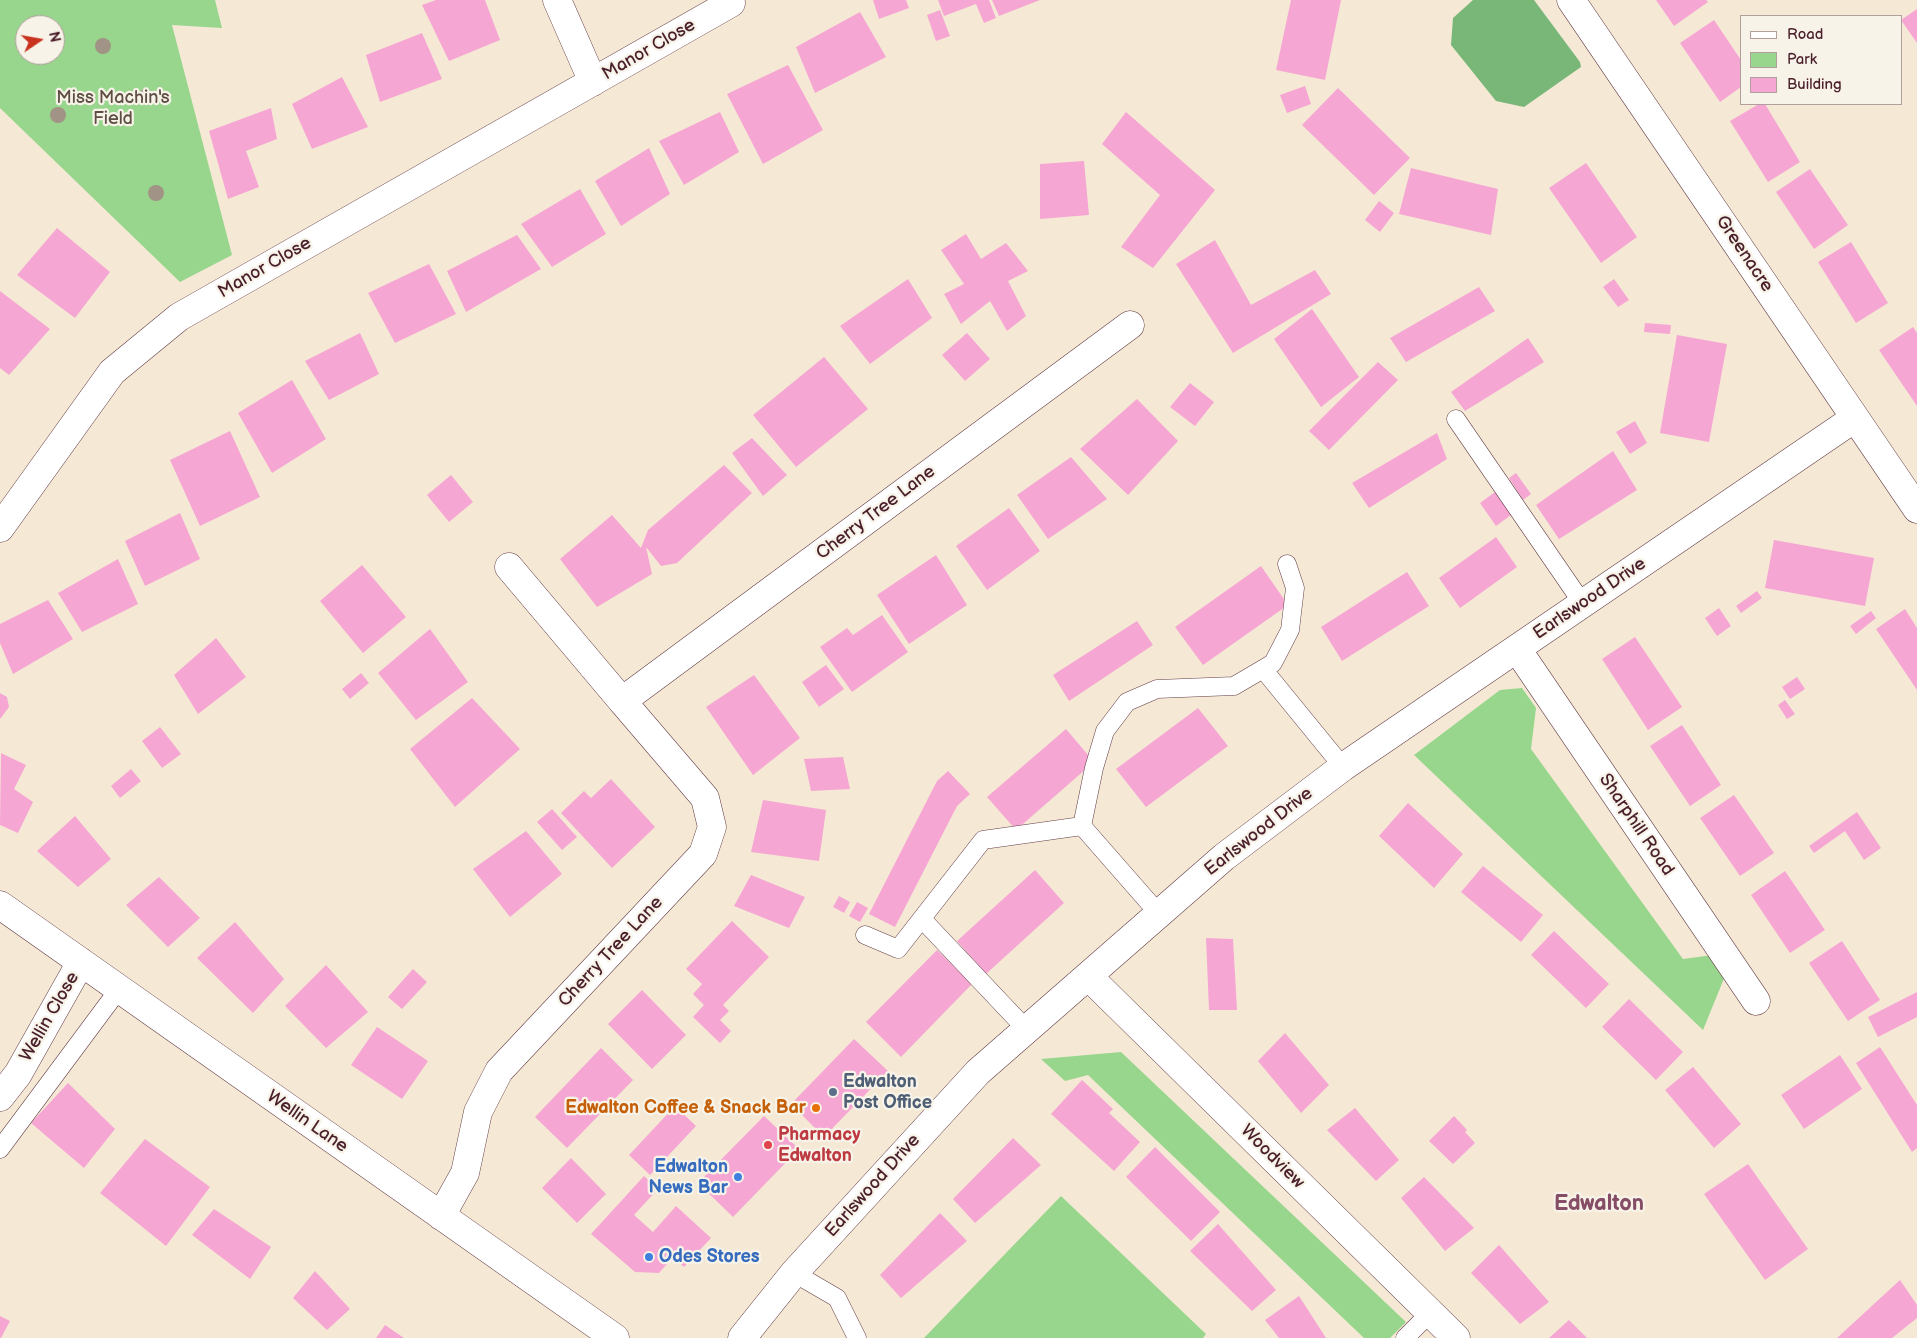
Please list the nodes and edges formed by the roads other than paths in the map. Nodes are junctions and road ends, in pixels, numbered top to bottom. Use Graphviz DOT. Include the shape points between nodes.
graph roads {
  1 [pos="557,0"];
  2 [pos="1571,0"];
  3 [pos="731,3"];
  4 [pos="593,82"];
  5 [pos="1130,325"];
  6 [pos="1456,418"];
  7 [pos="1855,418"];
  8 [pos="1917,509"];
  9 [pos="0,528"];
  10 [pos="1287,564"];
  11 [pos="509,567"];
  12 [pos="1583,604"];
  13 [pos="1517,649"];
  14 [pos="1263,669"];
  15 [pos="622,701"];
  16 [pos="1343,767"];
  17 [pos="1082,826"];
  18 [pos="0,905"];
  19 [pos="1159,914"];
  20 [pos="922,919"];
  21 [pos="865,935"];
  22 [pos="81,962"];
  23 [pos="1088,976"];
  24 [pos="119,989"];
  25 [pos="1756,1001"];
  26 [pos="1026,1029"];
  27 [pos="0,1097"];
  28 [pos="0,1149"];
  29 [pos="441,1216"];
  30 [pos="794,1273"];
  31 [pos="1430,1312"];
  32 [pos="616,1338"];
  33 [pos="742,1338"];
  34 [pos="857,1338"];
  35 [pos="1405,1338"];
  36 [pos="1456,1338"];
  1 -- 4 [label="street, Manor Close"];
  2 -- 7 [label="street, Greenacre"];
  3 -- 4 [label="street, Manor Close"];
  4 -- 9 [label="street, Manor Close" via="179,317 112,372"];
  5 -- 15 [label="street, Cherry Tree Lane"];
  6 -- 12 [label="lane"];
  7 -- 8 [label="street, Greenacre"];
  7 -- 12 [label="street, Earlswood Drive"];
  10 -- 14 [label="lane" via="1295,588 1290,630 1273,663"];
  11 -- 15 [label="street, Cherry Tree Lane"];
  12 -- 13 [label="street, Earlswood Drive"];
  13 -- 16 [label="street, Earlswood Drive"];
  13 -- 25 [label="street, Sharphill Road"];
  14 -- 16 [label="lane"];
  14 -- 17 [label="lane" via="1234,686 1157,689 1127,702 1105,731"];
  15 -- 29 [label="street, Cherry Tree Lane" via="705,798 712,827 703,854 499,1071 478,1112 466,1173"];
  16 -- 19 [label="street, Earlswood Drive" via="1224,857"];
  17 -- 19 [label="lane"];
  17 -- 20 [label="lane" via="983,840"];
  18 -- 22 [label="street, Wellin Lane"];
  19 -- 23 [label="street, Earlswood Drive"];
  20 -- 21 [label="lane" via="898,949"];
  20 -- 26 [label="lane"];
  22 -- 24 [label="street, Wellin Lane"];
  22 -- 27 [label="street, Wellin Close" via="18,1074"];
  23 -- 26 [label="street, Earlswood Drive"];
  23 -- 31 [label="street, Woodview"];
  24 -- 28 [label="lane"];
  24 -- 29 [label="street, Wellin Lane"];
  26 -- 30 [label="street, Earlswood Drive" via="978,1072"];
  29 -- 32 [label="street, Wellin Lane"];
  30 -- 33 [label="street, Earlswood Drive"];
  30 -- 34 [label="lane" via="837,1298"];
  31 -- 35 [label="lane"];
  31 -- 36 [label="street, Woodview"];
}
